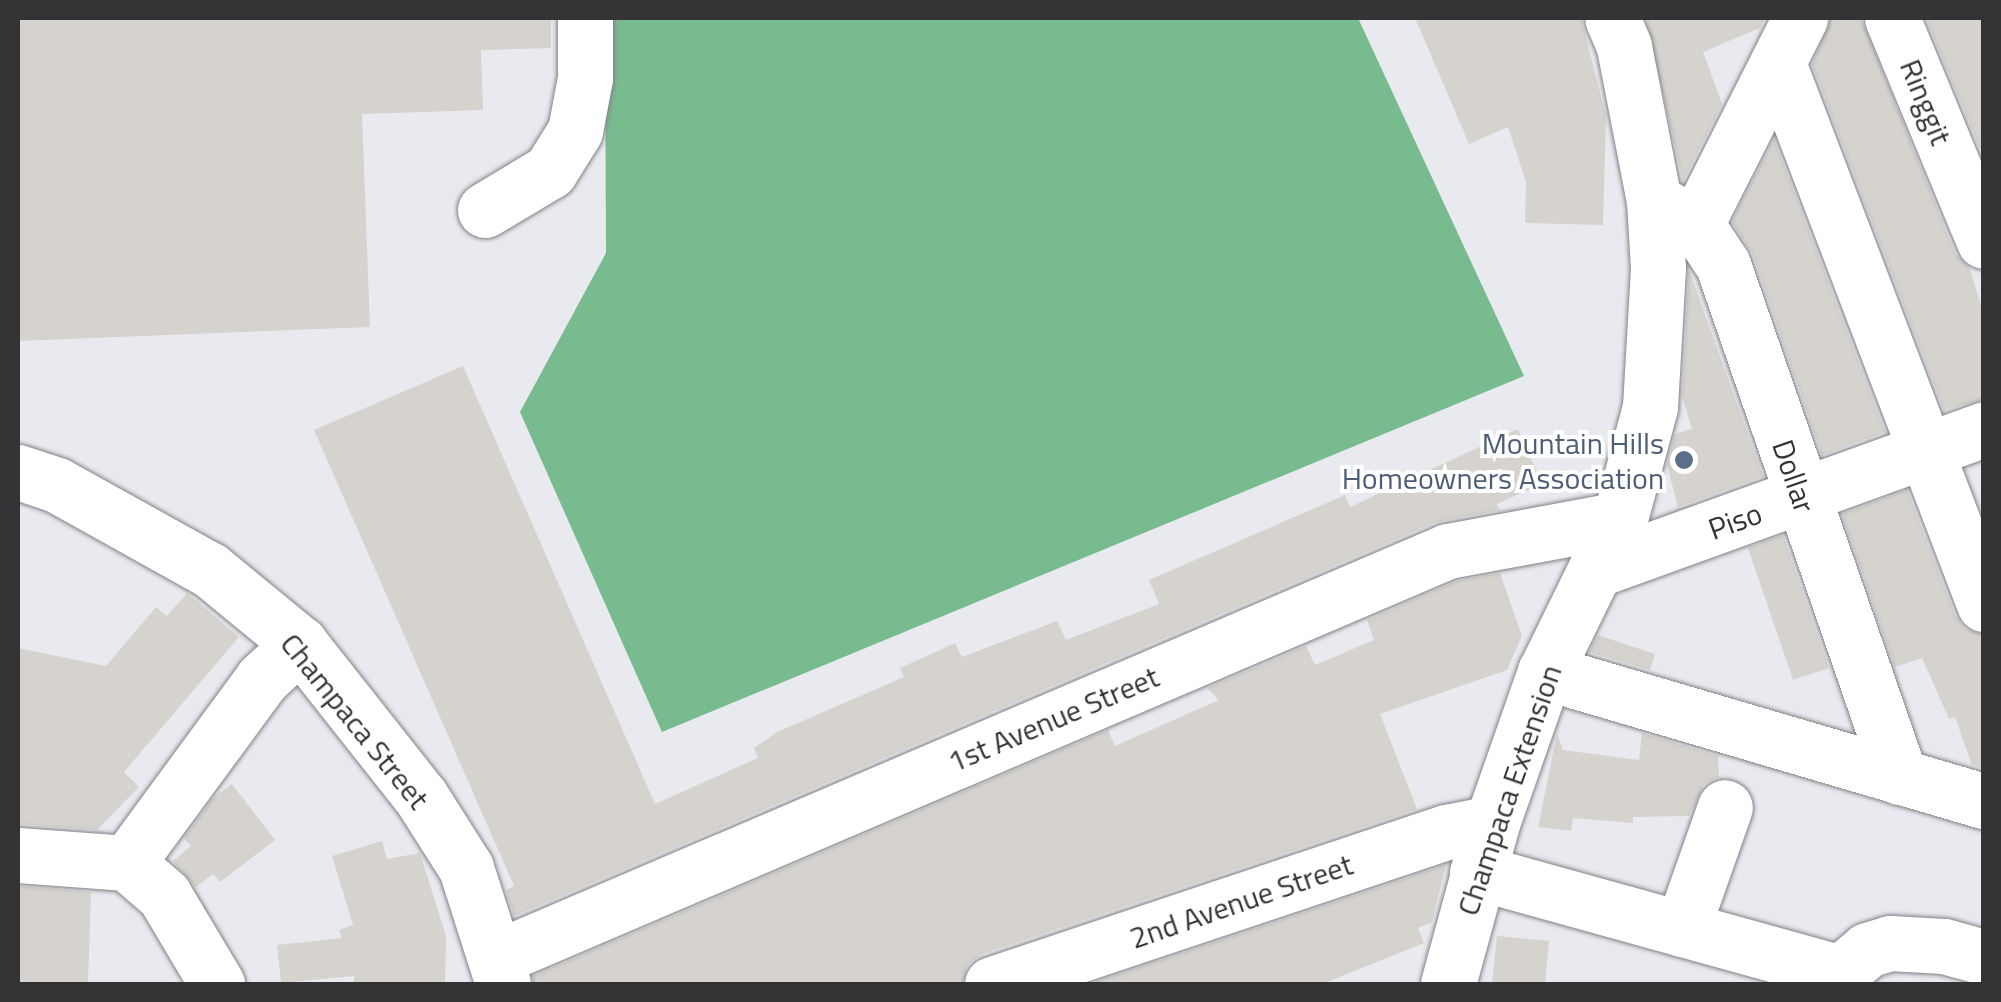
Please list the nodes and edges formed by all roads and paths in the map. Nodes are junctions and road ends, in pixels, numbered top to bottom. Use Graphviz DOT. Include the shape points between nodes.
graph roads {
  1 [pos="585,18"];
  2 [pos="1612,18"];
  3 [pos="1892,18"];
  4 [pos="1789,40"];
  5 [pos="485,210"];
  6 [pos="1675,212"];
  7 [pos="1984,242"];
  8 [pos="1984,429"];
  9 [pos="1929,452"];
  10 [pos="18,472"];
  11 [pos="1800,498"];
  12 [pos="1620,519"];
  13 [pos="1598,569"];
  14 [pos="1984,604"];
  15 [pos="300,644"];
  16 [pos="1545,672"];
  17 [pos="1900,777"];
  18 [pos="1984,802"];
  19 [pos="1726,807"];
  20 [pos="1485,848"];
  21 [pos="18,855"];
  22 [pos="127,864"];
  23 [pos="1682,929"];
  24 [pos="1984,957"];
  25 [pos="500,971"];
  26 [pos="1839,978"];
  27 [pos="217,984"];
  28 [pos="992,984"];
  29 [pos="1448,984"];
  1 -- 5 [label="street" via="585,78 575,131 550,172"];
  2 -- 6 [label="street, Champaca Extension"];
  3 -- 7 [label="street, Ringgit"];
  4 -- 6 [label="street"];
  4 -- 9 [label="street"];
  6 -- 11 [label="street, Dollar" via="1722,264"];
  6 -- 12 [label="street, Champaca Extension" via="1658,268 1650,407"];
  8 -- 9 [label="street, Piso"];
  9 -- 11 [label="street, Piso"];
  9 -- 14 [label="street"];
  10 -- 15 [label="street, Champaca Street" via="56,485 210,570"];
  11 -- 13 [label="street, Piso"];
  11 -- 17 [label="street, Dollar"];
  12 -- 13 [label="street, Champaca Extension"];
  12 -- 25 [label="street, 1st Avenue Street" via="1448,551"];
  13 -- 16 [label="street, Champaca Extension"];
  15 -- 22 [label="street" via="262,679"];
  15 -- 25 [label="street, Champaca Street" via="421,797 457,854"];
  16 -- 17 [label="street"];
  16 -- 20 [label="street, Champaca Extension"];
  17 -- 18 [label="street"];
  19 -- 23 [label="street"];
  20 -- 23 [label="street"];
  20 -- 28 [label="street, 2nd Avenue Street" via="1447,832"];
  20 -- 29 [label="street, Champaca Extension"];
  21 -- 22 [label="street"];
  22 -- 27 [label="street" via="164,895"];
  23 -- 26 [label="street"];
  24 -- 26 [label="street" via="1944,946 1890,944 1867,950"];
}
